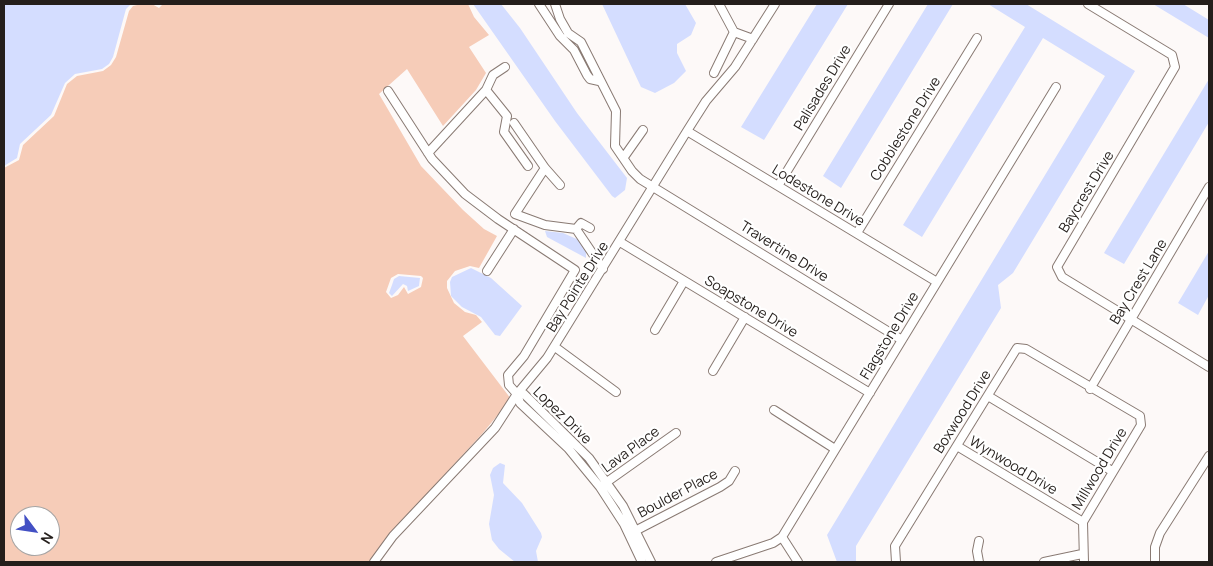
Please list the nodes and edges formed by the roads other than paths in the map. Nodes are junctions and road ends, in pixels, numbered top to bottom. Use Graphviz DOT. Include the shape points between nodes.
graph roads {
  1 [pos="539,4"];
  2 [pos="555,4"];
  3 [pos="719,4"];
  4 [pos="775,4"];
  5 [pos="889,4"];
  6 [pos="1088,4"];
  7 [pos="734,32"];
  8 [pos="977,38"];
  9 [pos="753,39"];
  10 [pos="505,67"];
  11 [pos="714,73"];
  12 [pos="599,81"];
  13 [pos="1056,88"];
  14 [pos="486,90"];
  15 [pos="388,91"];
  16 [pos="514,123"];
  17 [pos="643,130"];
  18 [pos="687,131"];
  19 [pos="428,153"];
  20 [pos="624,157"];
  21 [pos="528,166"];
  22 [pos="545,168"];
  23 [pos="560,185"];
  24 [pos="653,186"];
  25 [pos="778,186"];
  26 [pos="1209,187"];
  27 [pos="590,228"];
  28 [pos="514,229"];
  29 [pos="576,229"];
  30 [pos="857,233"];
  31 [pos="620,242"];
  32 [pos="603,268"];
  33 [pos="487,271"];
  34 [pos="684,281"];
  35 [pos="937,282"];
  36 [pos="745,317"];
  37 [pos="1130,320"];
  38 [pos="655,330"];
  39 [pos="902,340"];
  40 [pos="555,347"];
  41 [pos="1208,364"];
  42 [pos="713,371"];
  43 [pos="1090,389"];
  44 [pos="616,392"];
  45 [pos="870,393"];
  46 [pos="518,394"];
  47 [pos="988,396"];
  48 [pos="774,410"];
  49 [pos="676,433"];
  50 [pos="957,446"];
  51 [pos="835,449"];
  52 [pos="1209,456"];
  53 [pos="736,471"];
  54 [pos="1112,471"];
  55 [pos="604,485"];
  56 [pos="1083,522"];
  57 [pos="633,532"];
  58 [pos="782,537"];
  59 [pos="979,541"];
  60 [pos="1082,554"];
  61 [pos="374,562"];
  62 [pos="642,562"];
  63 [pos="651,562"];
  64 [pos="720,562"];
  65 [pos="798,562"];
  66 [pos="896,562"];
  67 [pos="979,562"];
  68 [pos="1044,562"];
  69 [pos="1084,562"];
  70 [pos="1155,562"];
  1 -- 12 [label="street" via="560,36 574,50 587,75"];
  2 -- 12 [label="street" via="568,33 581,42"];
  3 -- 7 [label="street"];
  4 -- 9 [label="street, Bay Pointe Drive"];
  5 -- 25 [label="street, Palisades Drive"];
  6 -- 37 [label="street, Baycrest Drive" via="1172,55 1175,67 1057,267 1062,277"];
  7 -- 9 [label="street"];
  7 -- 11 [label="street"];
  8 -- 30 [label="street, Cobblestone Drive"];
  9 -- 18 [label="street, Bay Pointe Drive"];
  10 -- 14 [label="street" via="493,76"];
  12 -- 20 [label="street, Travertine Drive" via="616,112 615,146"];
  13 -- 35 [label="street, Flagstone Drive"];
  14 -- 19 [label="street"];
  14 -- 21 [label="street" via="507,116 504,132"];
  15 -- 19 [label="street"];
  16 -- 22 [label="street"];
  17 -- 20 [label="street"];
  18 -- 24 [label="street, Bay Pointe Drive"];
  18 -- 25 [label="street, Lodestone Drive"];
  19 -- 28 [label="street" via="465,194"];
  20 -- 24 [label="street, Travertine Drive" via="632,171"];
  22 -- 23 [label="street"];
  22 -- 29 [label="street" via="515,214 545,225"];
  24 -- 31 [label="street, Bay Pointe Drive"];
  24 -- 39 [label="street, Travertine Drive"];
  25 -- 30 [label="street, Lodestone Drive"];
  26 -- 37 [label="street, Bay Crest Lane"];
  27 -- 29 [label="street" via="581,223"];
  28 -- 33 [label="street"];
  28 -- 46 [label="street, Lopez Drive" via="575,270 524,356 508,375 509,385"];
  29 -- 32 [label="street"];
  30 -- 35 [label="street, Lodestone Drive"];
  31 -- 32 [label="street, Bay Pointe Drive"];
  31 -- 34 [label="street, Soapstone Drive"];
  32 -- 40 [label="street, Bay Pointe Drive"];
  34 -- 36 [label="street, Soapstone Drive"];
  34 -- 38 [label="street"];
  35 -- 39 [label="street, Flagstone Drive"];
  36 -- 42 [label="street"];
  36 -- 45 [label="street, Soapstone Drive"];
  37 -- 41 [label="street, Baycrest Drive"];
  37 -- 43 [label="street, Bay Crest Lane"];
  39 -- 45 [label="street, Flagstone Drive"];
  40 -- 44 [label="street"];
  40 -- 46 [label="street, Bay Pointe Drive"];
  43 -- 47 [label="street, Boxwood Drive" via="1026,349 1017,348"];
  43 -- 54 [label="street, Millwood Drive" via="1140,416 1141,425"];
  45 -- 51 [label="street, Flagstone Drive"];
  46 -- 55 [label="street, Lopez Drive" via="520,402"];
  46 -- 61 [label="street, Bay Pointe Drive" via="495,428 393,536"];
  47 -- 50 [label="street, Boxwood Drive"];
  47 -- 54 [label="street"];
  48 -- 51 [label="street"];
  49 -- 55 [label="street, Lava Place"];
  50 -- 56 [label="street, Wynwood Drive"];
  50 -- 66 [label="street, Boxwood Drive" via="895,546"];
  51 -- 58 [label="street, Flagstone Drive"];
  52 -- 70 [label="street" via="1160,533 1155,547"];
  53 -- 57 [label="street, Boulder Place" via="724,484"];
  54 -- 56 [label="street, Millwood Drive"];
  55 -- 57 [label="street, Lopez Drive"];
  56 -- 60 [label="street, Millwood Drive"];
  57 -- 62 [label="street, Lopez Drive"];
  57 -- 63 [label="street, Lopez Drive"];
  58 -- 64 [label="street"];
  58 -- 65 [label="street"];
  59 -- 67 [label="street"];
  60 -- 68 [label="street"];
  60 -- 69 [label="street, Millwood Drive"];
}
